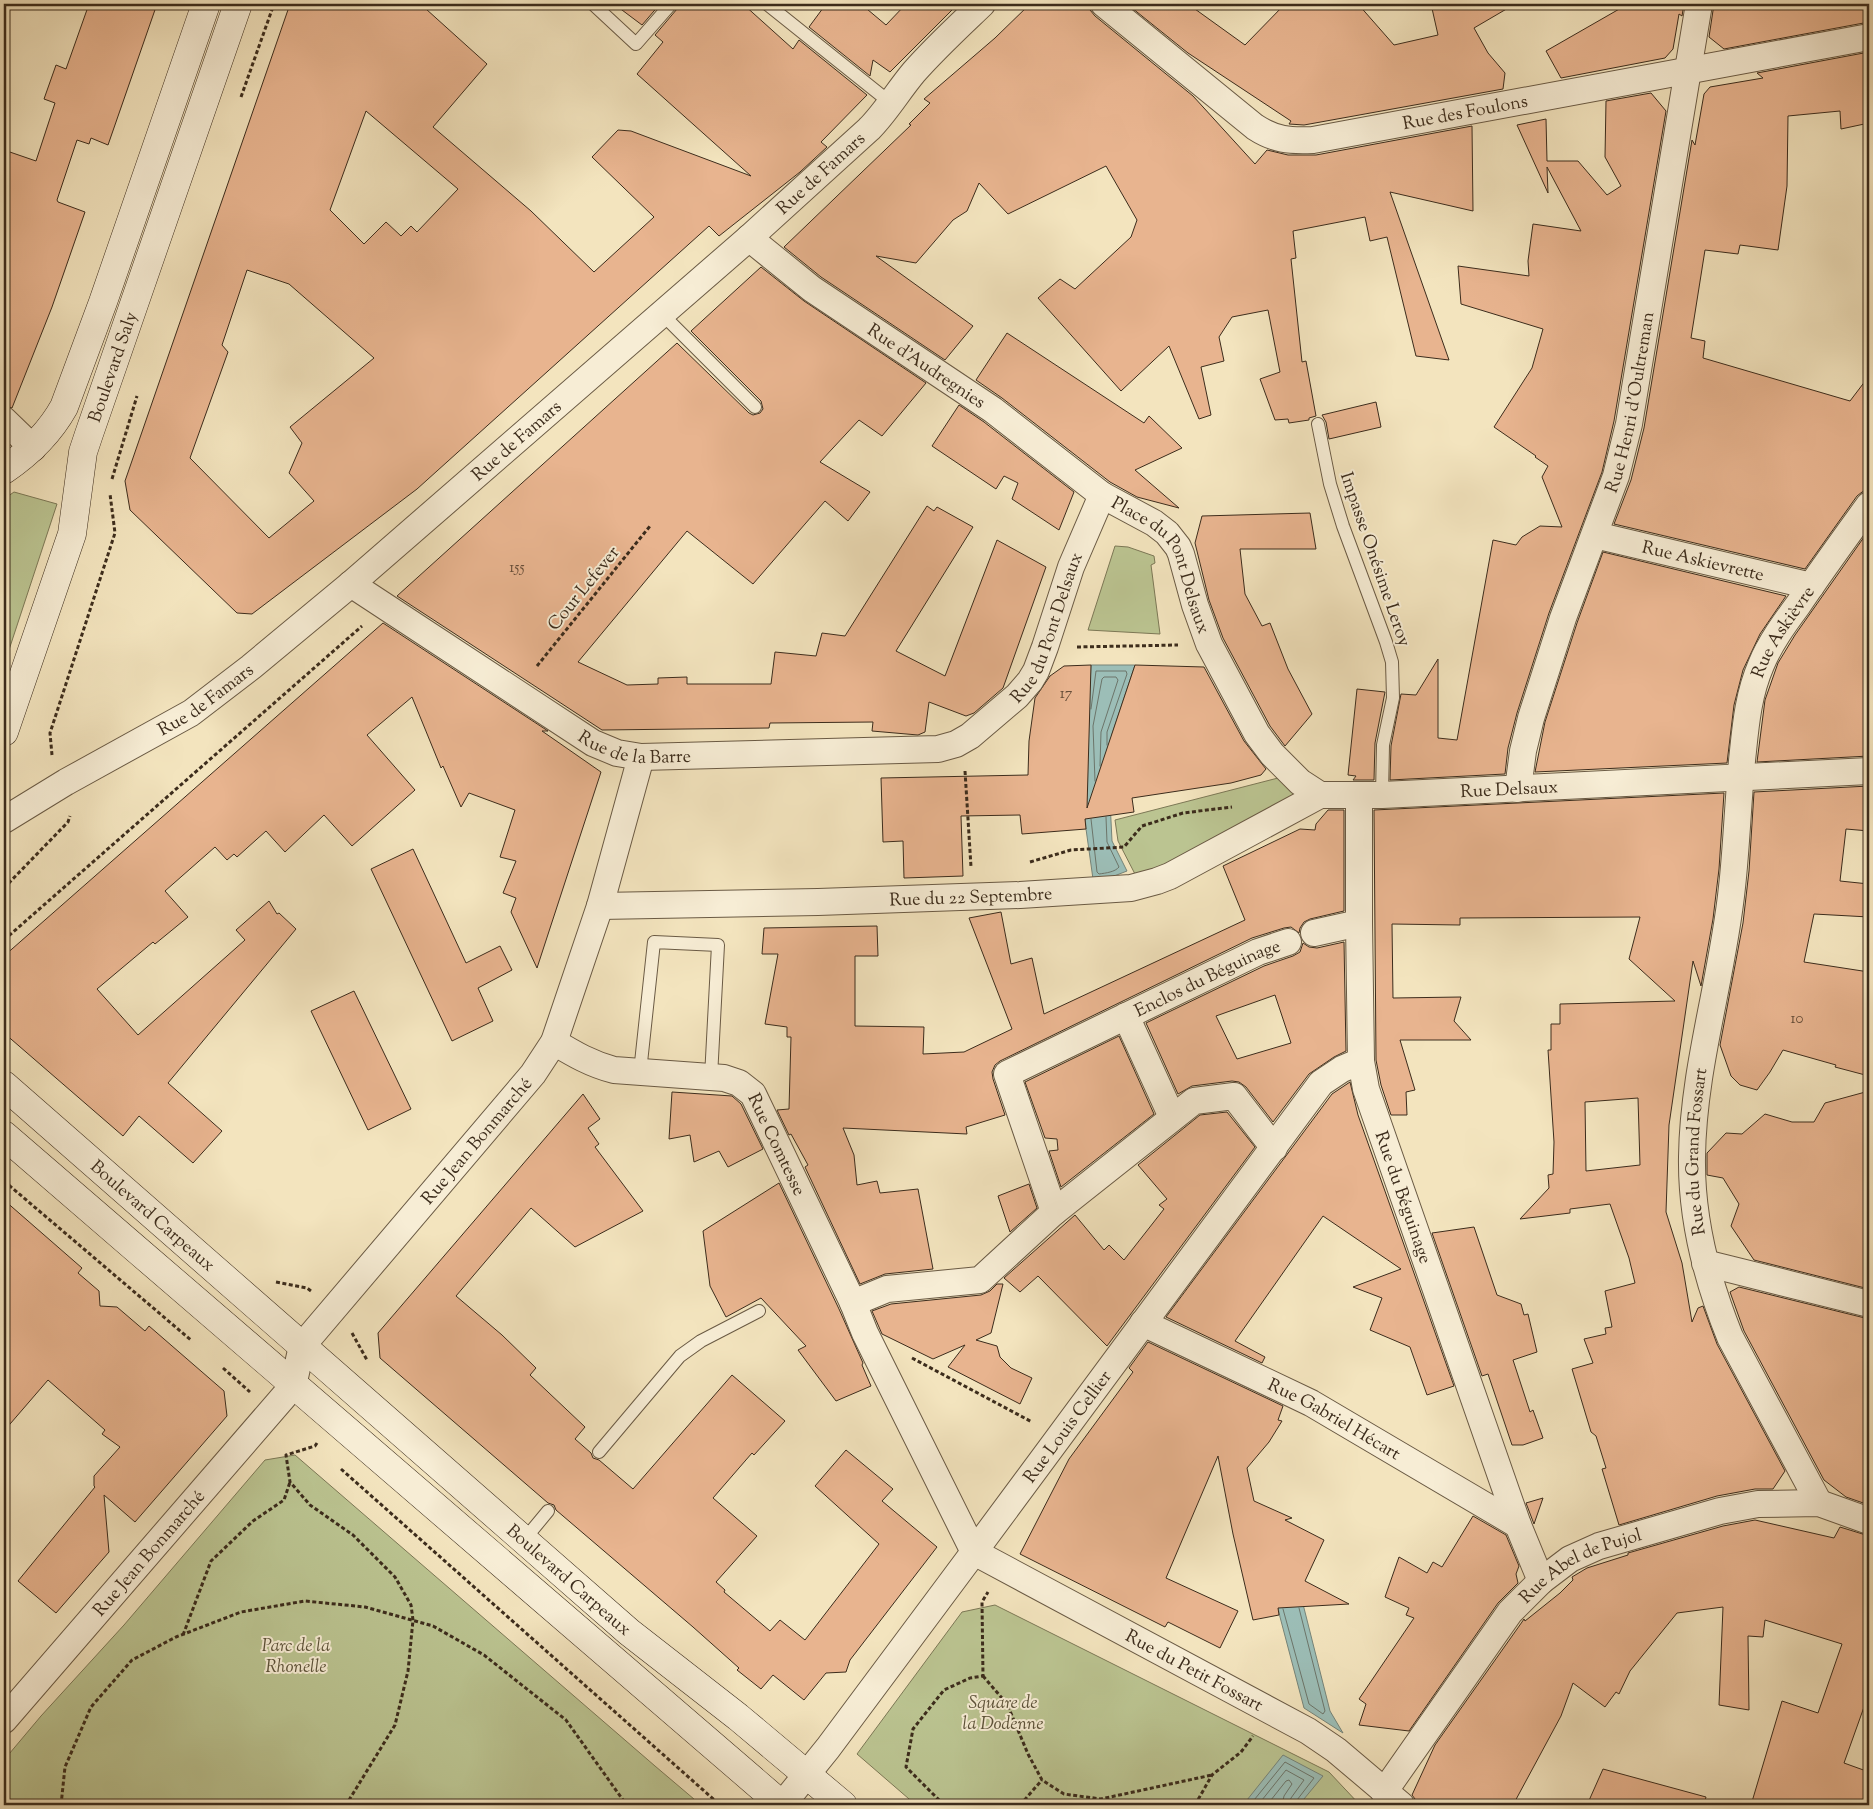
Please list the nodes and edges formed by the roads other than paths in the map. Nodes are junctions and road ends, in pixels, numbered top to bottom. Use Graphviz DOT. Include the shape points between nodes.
graph roads {
  1 [pos="206,4"];
  2 [pos="238,4"];
  3 [pos="593,4"];
  4 [pos="672,4"];
  5 [pos="767,4"];
  6 [pos="982,4"];
  7 [pos="1104,4"];
  8 [pos="1699,4"];
  9 [pos="1869,37"];
  10 [pos="1688,71"];
  11 [pos="892,104"];
  12 [pos="749,238"];
  13 [pos="662,314"];
  14 [pos="755,407"];
  15 [pos="4,420"];
  16 [pos="1318,424"];
  17 [pos="32,448"];
  18 [pos="4,470"];
  19 [pos="1102,495"];
  20 [pos="1869,505"];
  21 [pos="1595,535"];
  22 [pos="351,584"];
  23 [pos="1811,586"];
  24 [pos="4,732"];
  25 [pos="963,741"];
  26 [pos="641,757"];
  27 [pos="1869,771"];
  28 [pos="1740,776"];
  29 [pos="1518,789"];
  30 [pos="1320,795"];
  31 [pos="1370,796"];
  32 [pos="4,820"];
  33 [pos="600,906"];
  34 [pos="1359,923"];
  35 [pos="1314,933"];
  36 [pos="1288,942"];
  37 [pos="1126,1016"];
  38 [pos="554,1042"];
  39 [pos="1362,1061"];
  40 [pos="640,1072"];
  41 [pos="711,1077"];
  42 [pos="4,1085"];
  43 [pos="1172,1117"];
  44 [pos="4,1135"];
  45 [pos="1274,1148"];
  46 [pos="1054,1212"];
  47 [pos="1705,1263"];
  48 [pos="853,1303"];
  49 [pos="1869,1304"];
  50 [pos="759,1312"];
  51 [pos="1143,1323"];
  52 [pos="302,1346"];
  53 [pos="292,1386"];
  54 [pos="599,1452"];
  55 [pos="1819,1503"];
  56 [pos="548,1511"];
  57 [pos="1869,1521"];
  58 [pos="1518,1524"];
  59 [pos="524,1540"];
  60 [pos="974,1552"];
  61 [pos="1541,1580"];
  62 [pos="4,1720"];
  63 [pos="807,1774"];
  64 [pos="1393,1798"];
  65 [pos="782,1805"];
  66 [pos="843,1805"];
  1 -- 17 [label="main road, Boulevard Saly" via="73,387 56,422"];
  2 -- 24 [label="main road, Boulevard Saly" via="83,452 72,534"];
  3 -- 4 [label="lane" via="636,44"];
  5 -- 11 [label="lane"];
  6 -- 11 [label="street, Rue de Famars" via="926,59"];
  7 -- 10 [label="street, Rue des Foulons" via="1255,126 1277,138 1293,141 1313,140"];
  8 -- 10 [label="street, Rue Henri d'Oultreman"];
  9 -- 10 [label="street, Rue des Foulons"];
  10 -- 21 [label="street, Rue Henri d'Oultreman" via="1634,398 1616,476"];
  11 -- 12 [label="street, Rue de Famars" via="869,130"];
  12 -- 13 [label="street, Rue de Famars"];
  12 -- 19 [label="street, Rue d'Audregnies" via="812,289 993,410"];
  13 -- 14 [label="lane"];
  13 -- 22 [label="street, Rue de Famars"];
  15 -- 17 [label="street"];
  16 -- 31 [label="lane, Impasse Onésime Leroy" via="1330,484 1343,526 1392,662 1393,698"];
  17 -- 18 [label="main road, Boulevard Saly"];
  19 -- 25 [label="street, Rue du Pont Delsaux" via="1071,567 1036,671 1025,688"];
  19 -- 30 [label="street, Place du Pont Delsaux" via="1154,523 1173,540 1213,653 1257,734 1300,782"];
  20 -- 23 [label="street, Rue Askièvre"];
  21 -- 23 [label="street, Rue Askievrette"];
  21 -- 29 [label="street, Rue Henri d'Oultreman" via="1563,618 1534,709 1523,751"];
  22 -- 26 [label="street, Rue de la Barre" via="593,743 617,753"];
  22 -- 32 [label="street, Rue de Famars" via="191,713"];
  23 -- 28 [label="street, Rue Askièvre" via="1770,645 1760,666 1747,709"];
  25 -- 26 [label="street, Rue de la Barre" via="938,749"];
  26 -- 33 [label="street, Rue Jean Bonmarché"];
  27 -- 28 [label="street, Rue Delsaux"];
  28 -- 29 [label="street, Rue Delsaux"];
  28 -- 47 [label="street, Rue du Grand Fossart" via="1732,890 1699,1085 1693,1147 1694,1202"];
  29 -- 31 [label="street, Rue Delsaux"];
  30 -- 31 [label="street, Rue Delsaux"];
  30 -- 33 [label="street, Rue du 22 Septembre" via="1170,876 1131,888 837,902"];
  31 -- 34 [label="street, Rue du Béguinage"];
  33 -- 38 [label="street, Rue Jean Bonmarché"];
  34 -- 35 [label="street"];
  34 -- 39 [label="street, Rue du Béguinage"];
  36 -- 37 [label="street, Enclos du Béguinage" via="1258,952"];
  37 -- 43 [label="street, Enclos du Béguinage"];
  37 -- 46 [label="street, Enclos du Béguinage" via="1007,1074"];
  38 -- 40 [label="street, Rue Comtesse" via="599,1066"];
  38 -- 52 [label="street, Rue Jean Bonmarché" via="533,1074"];
  39 -- 45 [label="street, Rue Louis Cellier" via="1321,1083"];
  39 -- 58 [label="street, Rue du Béguinage" via="1366,1089"];
  40 -- 41 [label="street, Rue Comtesse"];
  40 -- 41 [label="lane" via="654,942 718,944"];
  41 -- 48 [label="street, Rue Comtesse" via="739,1083 753,1094"];
  42 -- 52 [label="main road, Boulevard Carpeaux"];
  43 -- 45 [label="street" via="1194,1101 1234,1096"];
  43 -- 46 [label="street"];
  44 -- 53 [label="main road, Boulevard Carpeaux"];
  45 -- 51 [label="street, Rue Louis Cellier"];
  46 -- 48 [label="street" via="980,1280 887,1289"];
  47 -- 49 [label="street"];
  47 -- 55 [label="street, Rue du Grand Fossart" via="1730,1337"];
  48 -- 60 [label="street, Rue Comtesse"];
  50 -- 54 [label="lane" via="701,1341 680,1356"];
  51 -- 58 [label="street, Rue Gabriel Hécart" via="1311,1403"];
  51 -- 60 [label="street, Rue Louis Cellier"];
  52 -- 53 [label="street"];
  52 -- 59 [label="main road, Boulevard Carpeaux"];
  53 -- 62 [label="street, Rue Jean Bonmarché"];
  53 -- 65 [label="main road, Boulevard Carpeaux" via="423,1494"];
  55 -- 57 [label="street, Rue Abel de Pujol"];
  55 -- 61 [label="street, Rue Abel de Pujol" via="1758,1504 1720,1512 1583,1552"];
  56 -- 59 [label="lane"];
  58 -- 61 [label="street, Rue du Béguinage"];
  59 -- 63 [label="main road, Boulevard Carpeaux" via="645,1645"];
  60 -- 63 [label="street, Rue Louis Cellier"];
  60 -- 64 [label="street, Rue du Petit Fossart" via="1323,1740"];
  61 -- 64 [label="street, Rue Abel de Pujol" via="1500,1626"];
  63 -- 65 [label="street, Rue Louis Cellier"];
  63 -- 66 [label="main road, Boulevard Carpeaux"];
}
